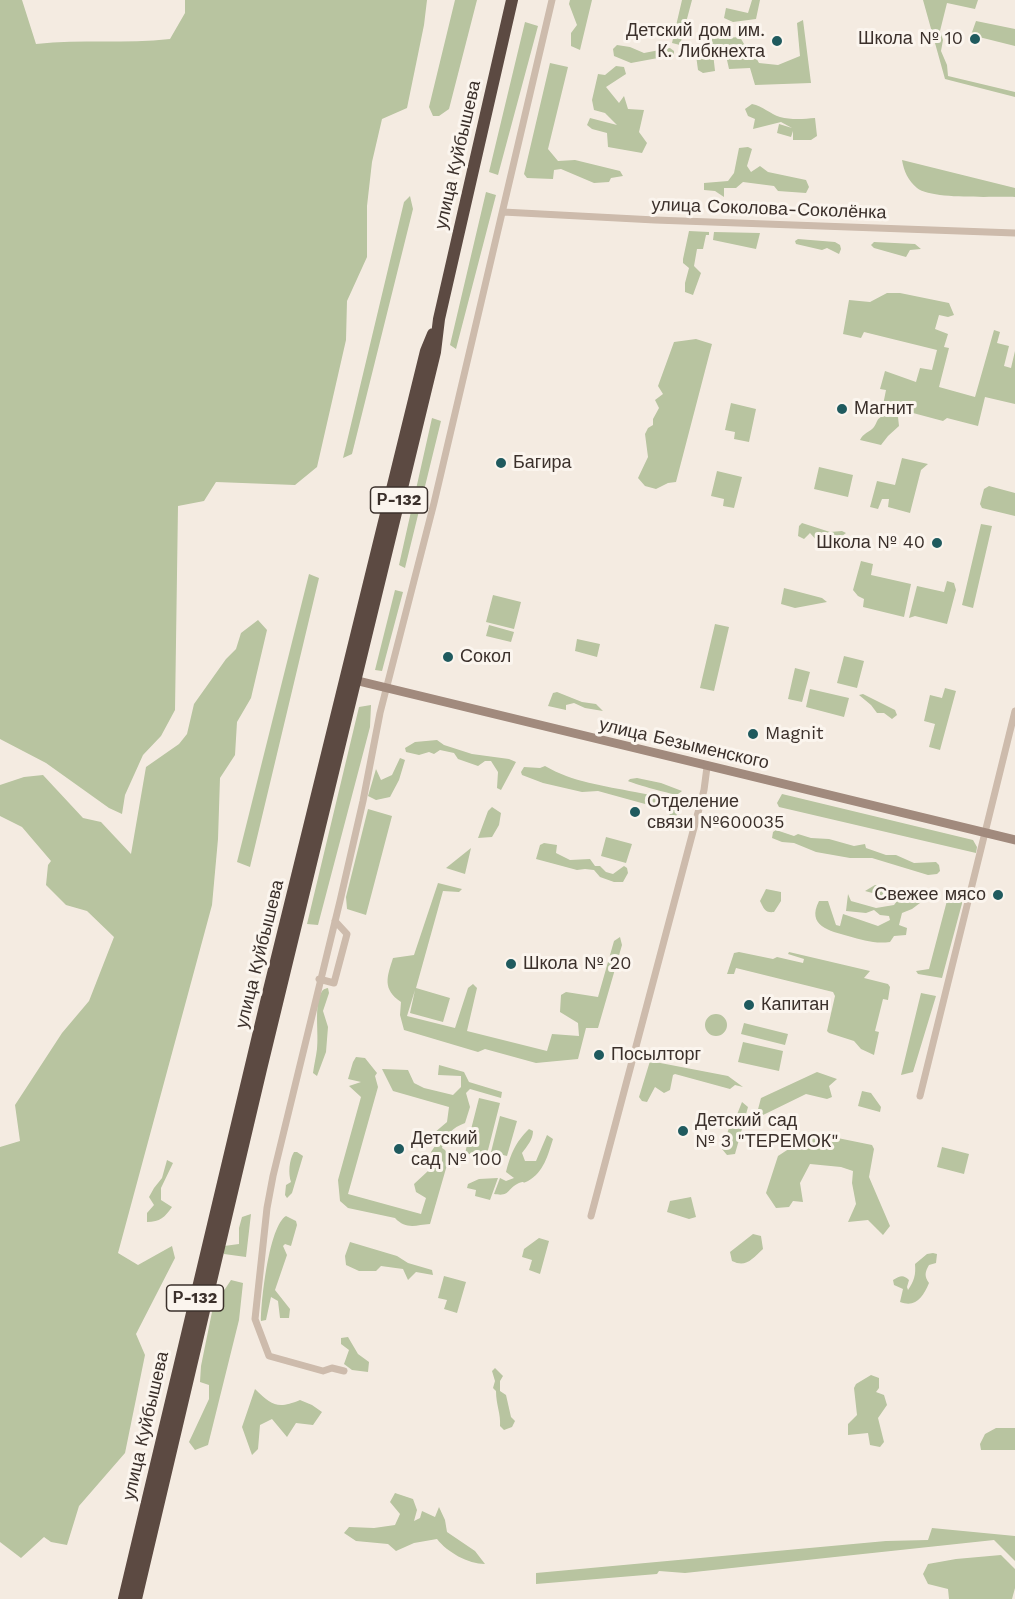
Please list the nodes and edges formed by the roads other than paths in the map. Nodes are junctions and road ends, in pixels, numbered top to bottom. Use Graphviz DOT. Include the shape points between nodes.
graph roads {
  1 [pos="512,0"];
  2 [pos="552,0"];
  3 [pos="502,212"];
  4 [pos="1015,232"];
  5 [pos="350,679"];
  6 [pos="387,688"];
  7 [pos="1015,711"];
  8 [pos="708,766"];
  9 [pos="984,833"];
  10 [pos="1015,840"];
  11 [pos="335,921"];
  12 [pos="320,979"];
  13 [pos="920,1096"];
  14 [pos="591,1216"];
  15 [pos="344,1371"];
  16 [pos="124,1599"];
  17 [pos="135,1599"];
  1 -- 5 [label="highway, улица Куйбышева / Р-132" via="439,319 426,351"];
  2 -- 3 [label="street"];
  3 -- 4 [label="street, улица Соколова-Соколёнка"];
  3 -- 6 [label="street"];
  5 -- 6 [label="main road, улица Безыменского"];
  5 -- 16 [label="highway, улица Куйбышева / Р-132"];
  5 -- 17 [label="highway, улица Куйбышева / Р-132"];
  6 -- 8 [label="main road, улица Безыменского"];
  6 -- 11 [label="street"];
  7 -- 9 [label="street"];
  8 -- 9 [label="main road, улица Безыменского"];
  8 -- 14 [label="street"];
  9 -- 10 [label="main road, улица Безыменского"];
  9 -- 13 [label="street"];
  11 -- 12 [label="street"];
  11 -- 12 [label="street" via="347,934 334,983"];
  12 -- 15 [label="street" via="267,1208 255,1319 269,1356 323,1371"];
}
